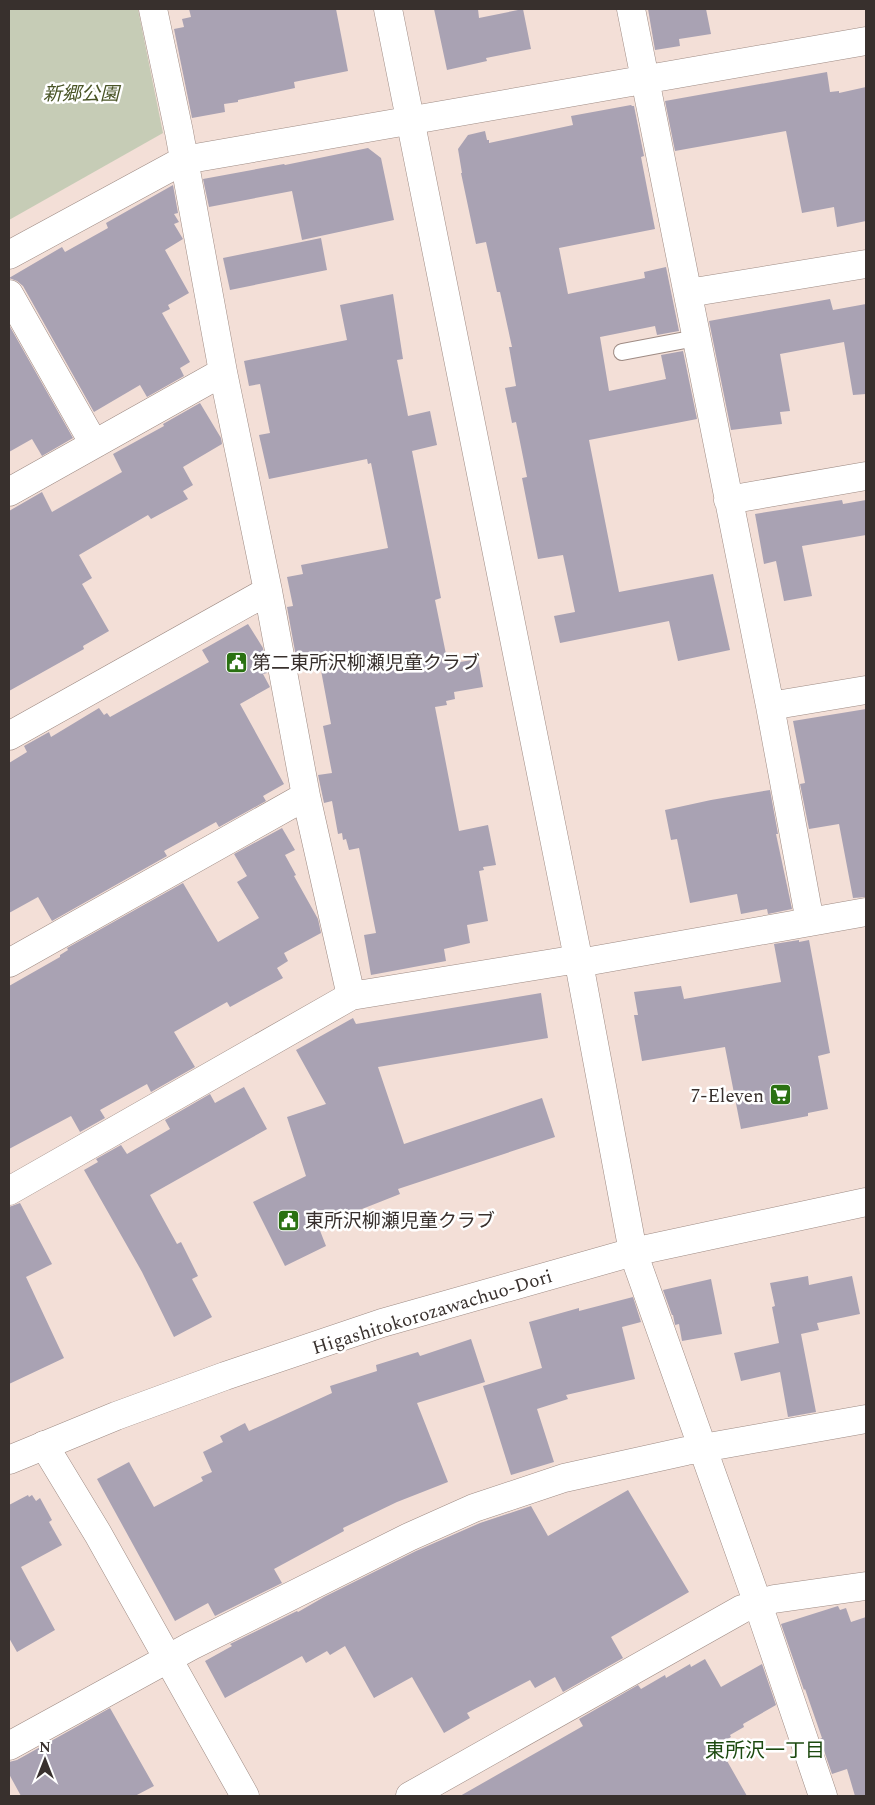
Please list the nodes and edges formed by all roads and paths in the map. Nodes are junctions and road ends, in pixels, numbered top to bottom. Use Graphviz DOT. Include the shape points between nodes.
graph roads {
  1 [pos="153,9"];
  2 [pos="388,9"];
  3 [pos="631,9"];
  4 [pos="866,41"];
  5 [pos="644,79"];
  6 [pos="409,119"];
  7 [pos="184,160"];
  8 [pos="9,255"];
  9 [pos="866,264"];
  10 [pos="9,294"];
  11 [pos="688,294"];
  12 [pos="696,338"];
  13 [pos="622,352"];
  14 [pos="223,372"];
  15 [pos="94,444"];
  16 [pos="866,476"];
  17 [pos="9,492"];
  18 [pos="728,500"];
  19 [pos="268,591"];
  20 [pos="866,690"];
  21 [pos="770,706"];
  22 [pos="9,736"];
  23 [pos="306,796"];
  24 [pos="866,912"];
  25 [pos="810,922"];
  26 [pos="579,961"];
  27 [pos="9,963"];
  28 [pos="351,996"];
  29 [pos="9,1190"];
  30 [pos="866,1202"];
  31 [pos="633,1252"];
  32 [pos="866,1419"];
  33 [pos="44,1445"];
  34 [pos="701,1448"];
  35 [pos="9,1460"];
  36 [pos="866,1586"];
  37 [pos="758,1604"];
  38 [pos="167,1660"];
  39 [pos="9,1746"];
  40 [pos="245,1796"];
  41 [pos="410,1796"];
  42 [pos="823,1796"];
  1 -- 7 [label="street"];
  2 -- 6 [label="street"];
  3 -- 5 [label="street"];
  4 -- 5 [label="street"];
  5 -- 6 [label="street"];
  5 -- 11 [label="street"];
  6 -- 7 [label="street"];
  6 -- 26 [label="street"];
  7 -- 8 [label="street"];
  7 -- 14 [label="street"];
  9 -- 11 [label="street"];
  10 -- 15 [label="street"];
  11 -- 12 [label="street"];
  12 -- 13 [label="lane"];
  12 -- 18 [label="street"];
  14 -- 15 [label="street"];
  14 -- 19 [label="street"];
  15 -- 17 [label="street"];
  16 -- 18 [label="street"];
  18 -- 21 [label="street"];
  19 -- 22 [label="street"];
  19 -- 23 [label="street"];
  20 -- 21 [label="street"];
  21 -- 25 [label="street"];
  23 -- 27 [label="street"];
  23 -- 28 [label="street"];
  24 -- 25 [label="street"];
  25 -- 26 [label="street"];
  26 -- 28 [label="street"];
  26 -- 31 [label="street"];
  28 -- 29 [label="street"];
  30 -- 31 [label="street, Higashitokorozawachuo-Dori"];
  31 -- 33 [label="street, Higashitokorozawachuo-Dori" via="382,1323 225,1376"];
  31 -- 34 [label="street"];
  32 -- 34 [label="street"];
  33 -- 35 [label="street, Higashitokorozawachuo-Dori"];
  33 -- 38 [label="street" via="98,1534"];
  34 -- 37 [label="street"];
  34 -- 38 [label="street" via="564,1478 474,1508 409,1537"];
  36 -- 37 [label="street"];
  37 -- 41 [label="street" via="742,1609"];
  37 -- 42 [label="street"];
  38 -- 39 [label="street"];
  38 -- 40 [label="street"];
}
